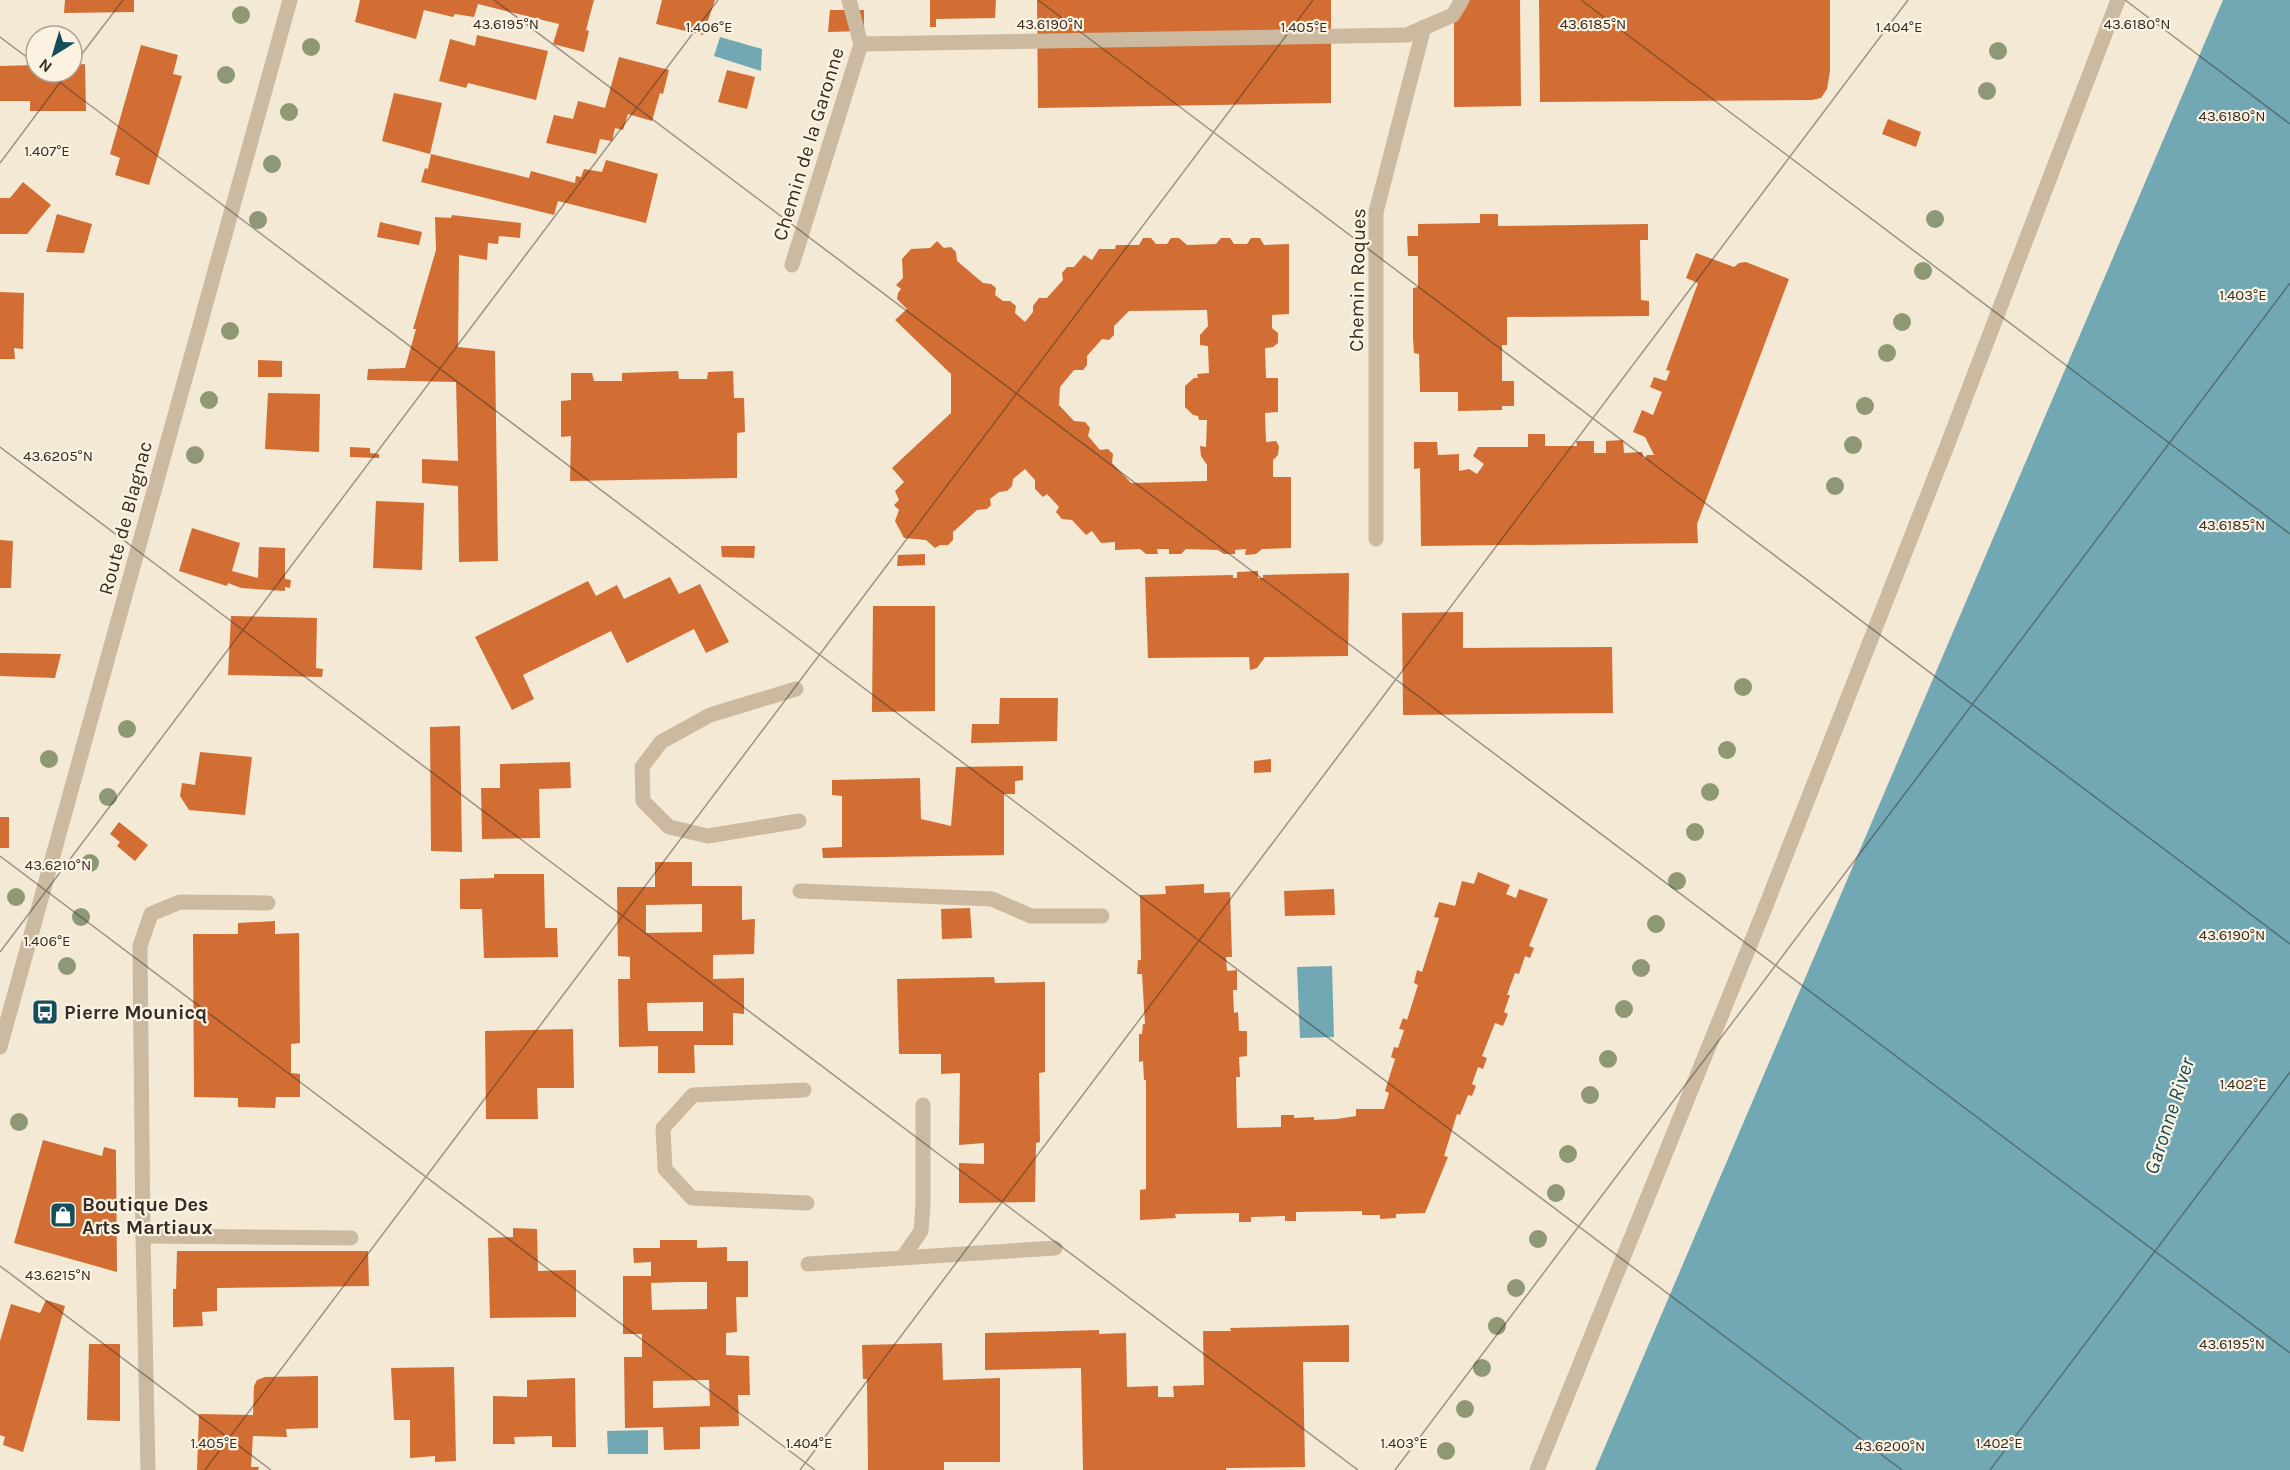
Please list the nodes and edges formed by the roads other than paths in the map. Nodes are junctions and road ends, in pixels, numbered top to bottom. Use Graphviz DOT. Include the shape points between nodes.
graph roads {
  1 [pos="290,0"];
  2 [pos="849,0"];
  3 [pos="1462,0"];
  4 [pos="2118,0"];
  5 [pos="1424,27"];
  6 [pos="861,44"];
  7 [pos="792,265"];
  8 [pos="1376,539"];
  9 [pos="795,689"];
  10 [pos="799,821"];
  11 [pos="800,891"];
  12 [pos="268,903"];
  13 [pos="1102,916"];
  14 [pos="0,1047"];
  15 [pos="804,1090"];
  16 [pos="923,1104"];
  17 [pos="807,1203"];
  18 [pos="143,1236"];
  19 [pos="351,1238"];
  20 [pos="1054,1248"];
  21 [pos="903,1257"];
  22 [pos="808,1264"];
  23 [pos="148,1470"];
  24 [pos="1537,1470"];
  1 -- 14 [label="street, Route de Blagnac"];
  2 -- 6 [label="street, Chemin de la Garonne"];
  3 -- 5 [label="street" via="1453,15"];
  4 -- 24 [label="street" via="1767,903"];
  5 -- 6 [label="street" via="1407,35"];
  5 -- 8 [label="street, Chemin Roques" via="1376,212"];
  6 -- 7 [label="street, Chemin de la Garonne"];
  9 -- 10 [label="street" via="710,715 661,742 642,767 643,801 669,827 708,836"];
  11 -- 13 [label="street" via="992,899 1031,916"];
  12 -- 18 [label="street" via="180,902 151,914 140,946"];
  15 -- 17 [label="street" via="693,1095 663,1128 665,1169 692,1198"];
  16 -- 21 [label="street" via="921,1231"];
  18 -- 19 [label="street"];
  18 -- 23 [label="street"];
  20 -- 21 [label="street"];
  21 -- 22 [label="street"];
}
